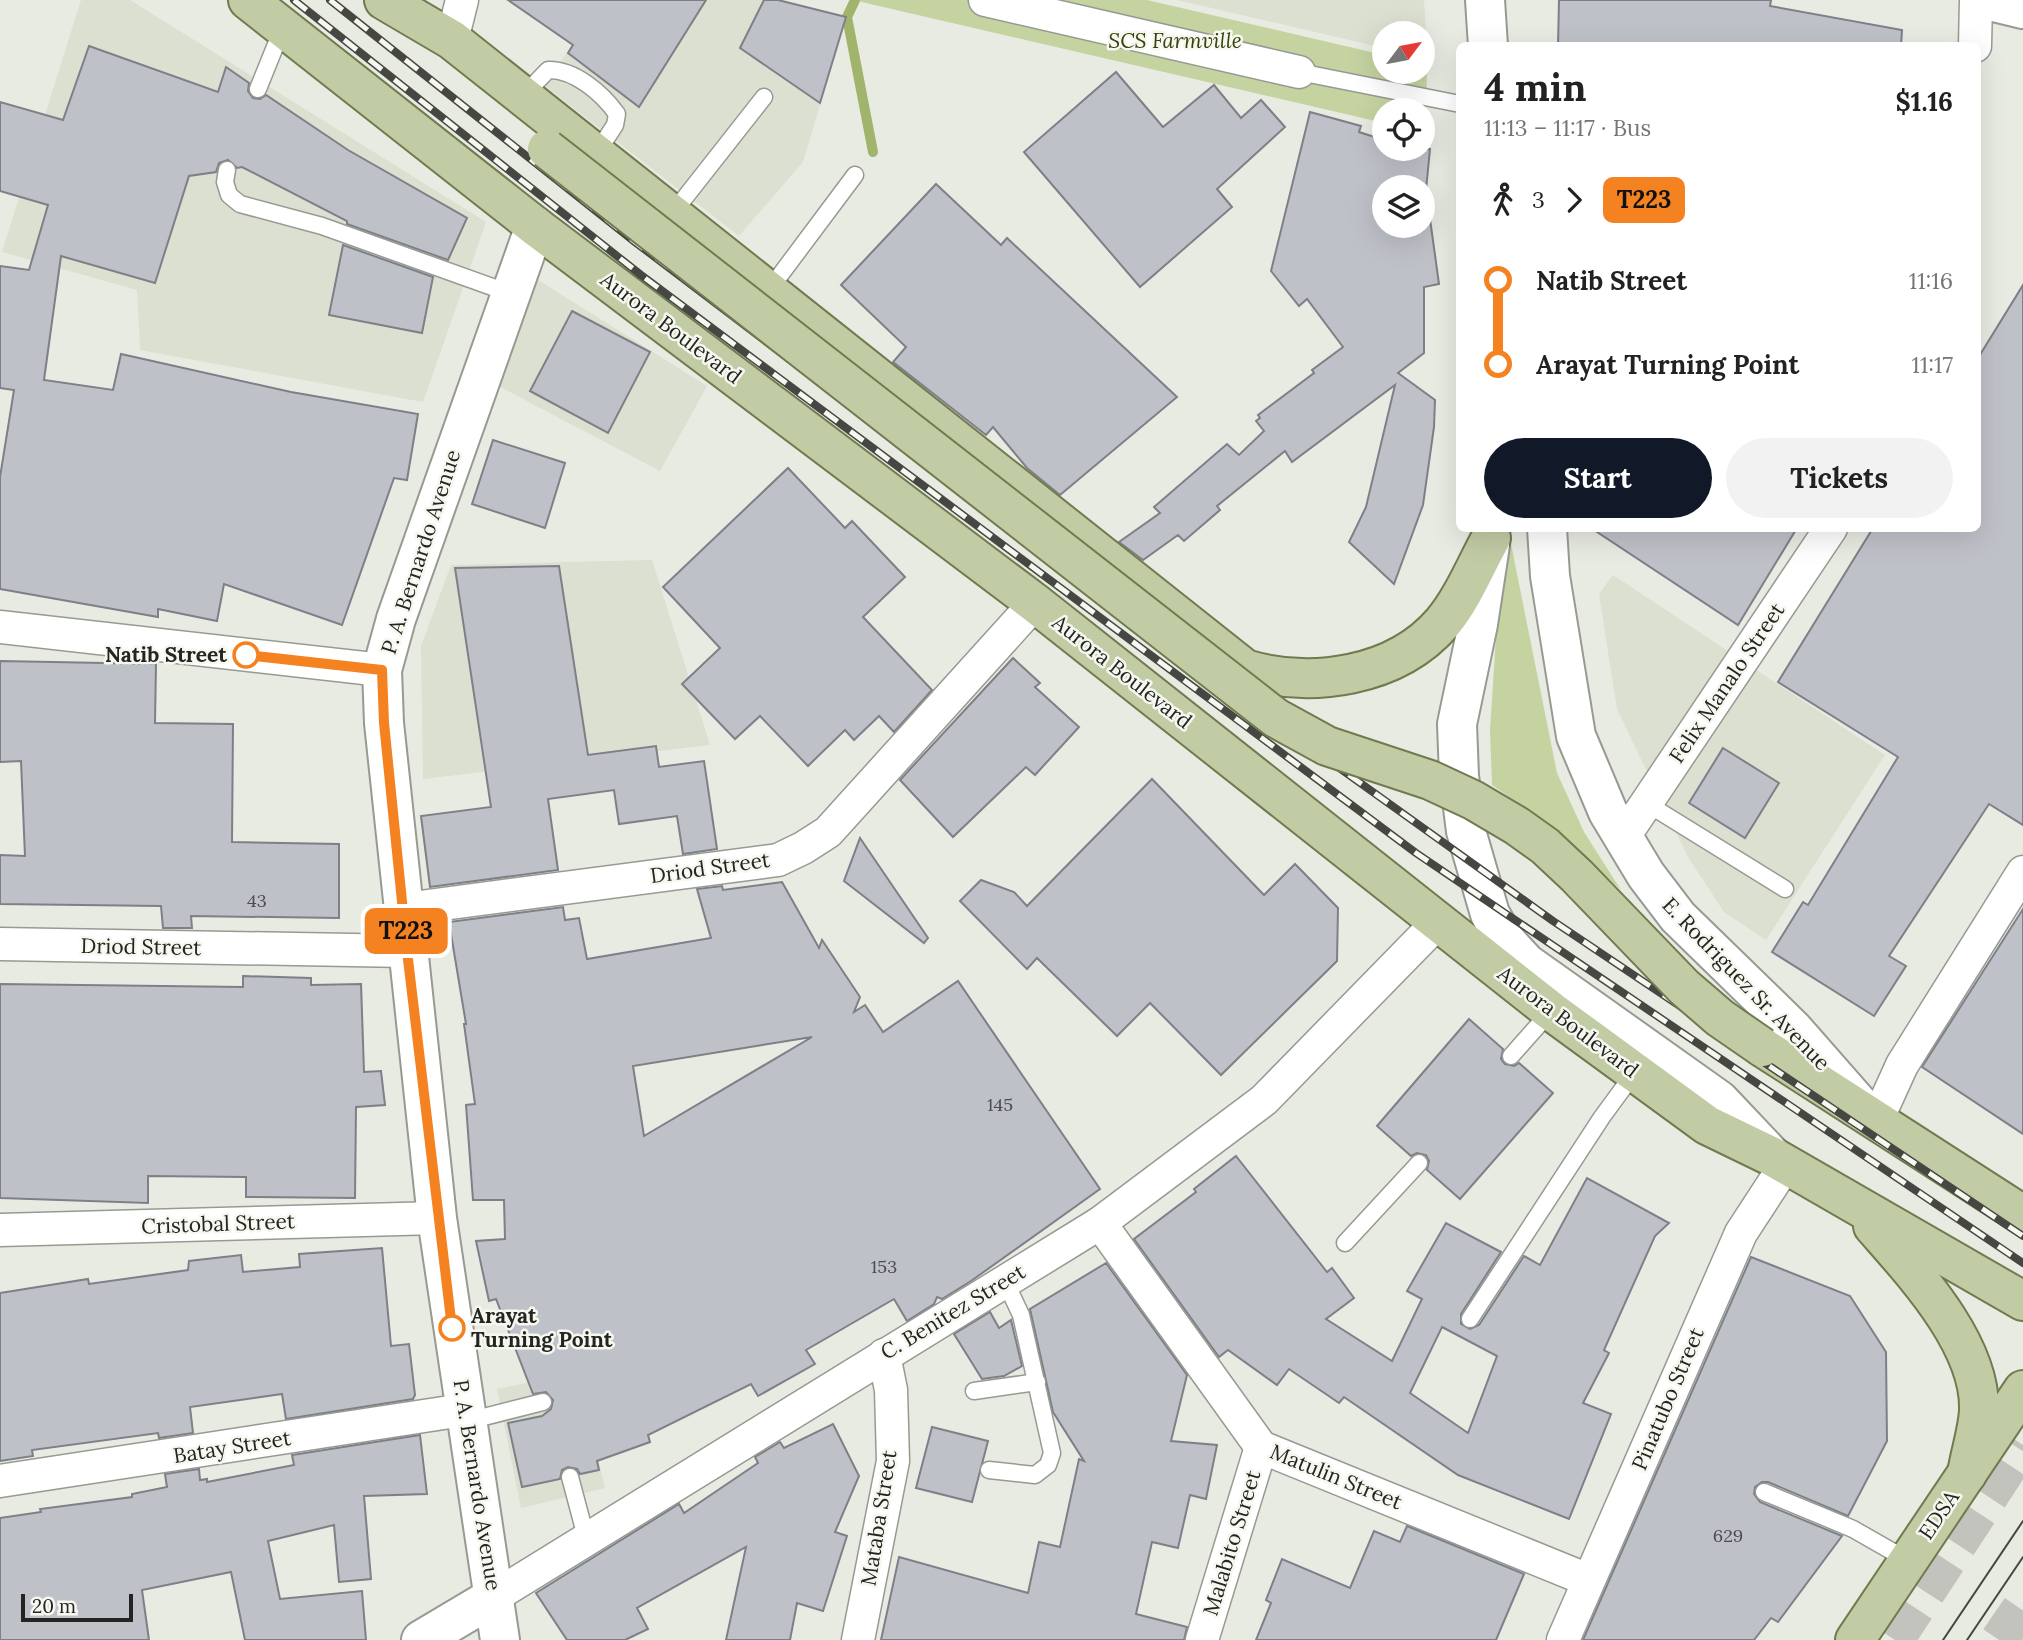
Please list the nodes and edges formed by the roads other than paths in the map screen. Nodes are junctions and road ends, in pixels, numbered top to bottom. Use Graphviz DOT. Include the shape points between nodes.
graph roads {
  1 [pos="248,0"];
  2 [pos="367,0"];
  3 [pos="384,0"];
  4 [pos="462,0"];
  5 [pos="985,0"];
  6 [pos="1485,0"];
  7 [pos="1976,0"];
  8 [pos="1986,0"];
  9 [pos="2023,9"];
  10 [pos="283,27"];
  11 [pos="452,40"];
  12 [pos="1488,42"];
  13 [pos="1975,42"];
  14 [pos="1299,72"];
  15 [pos="258,89"];
  16 [pos="764,97"];
  17 [pos="1456,103"];
  18 [pos="227,170"];
  19 [pos="855,175"];
  20 [pos="672,215"];
  21 [pos="535,226"];
  22 [pos="769,290"];
  23 [pos="509,293"];
  24 [pos="1547,532"];
  25 [pos="1828,532"];
  26 [pos="1491,533"];
  27 [pos="1035,603"];
  28 [pos="0,627"];
  29 [pos="382,670"];
  30 [pos="1646,803"];
  31 [pos="1623,838"];
  32 [pos="2023,872"];
  33 [pos="1785,889"];
  34 [pos="405,909"];
  35 [pos="1438,922"];
  36 [pos="0,944"];
  37 [pos="407,951"];
  38 [pos="1551,1011"];
  39 [pos="1625,1054"];
  40 [pos="1511,1056"];
  41 [pos="1872,1117"];
  42 [pos="1779,1160"];
  43 [pos="1419,1163"];
  44 [pos="1853,1203"];
  45 [pos="2023,1215"];
  46 [pos="437,1218"];
  47 [pos="1100,1223"];
  48 [pos="0,1230"];
  49 [pos="1345,1243"];
  50 [pos="1004,1281"];
  51 [pos="2023,1301"];
  52 [pos="1470,1319"];
  53 [pos="884,1355"];
  54 [pos="1037,1382"];
  55 [pos="974,1391"];
  56 [pos="2019,1401"];
  57 [pos="543,1402"];
  58 [pos="464,1416"];
  59 [pos="1261,1447"];
  60 [pos="989,1470"];
  61 [pos="1967,1474"];
  62 [pos="570,1477"];
  63 [pos="0,1481"];
  64 [pos="1764,1492"];
  65 [pos="586,1537"];
  66 [pos="1909,1561"];
  67 [pos="1593,1583"];
  68 [pos="495,1596"];
  69 [pos="421,1640"];
  70 [pos="500,1640"];
  71 [pos="858,1640"];
  72 [pos="1202,1640"];
  73 [pos="1563,1640"];
  74 [pos="1854,1640"];
  1 -- 10 [label="main road, Aurora Boulevard"];
  2 -- 41 [label="main road, bridge" via="547,149 1276,718 1327,746 1387,764 1473,800 1545,846 1720,1018"];
  3 -- 11 [label="main road"];
  4 -- 11 [label="street"];
  5 -- 14 [label="street"];
  6 -- 12 [label="street"];
  7 -- 13 [label="street"];
  8 -- 9 [label="street"];
  10 -- 15 [label="lane"];
  10 -- 21 [label="main road, Aurora Boulevard"];
  11 -- 20 [label="main road"];
  14 -- 17 [label="lane"];
  16 -- 20 [label="lane"];
  18 -- 23 [label="lane" via="229,195 240,204 322,226"];
  19 -- 22 [label="lane"];
  20 -- 22 [label="main road"];
  21 -- 23 [label="street, P. A. Bernardo Avenue"];
  21 -- 27 [label="main road, Aurora Boulevard"];
  22 -- 26 [label="main road" via="1245,669 1271,677 1318,677 1382,665 1443,622"];
  23 -- 29 [label="street, P. A. Bernardo Avenue"];
  24 -- 31 [label="street, E. Rodriguez Sr. Avenue" via="1576,736"];
  25 -- 30 [label="street, Felix Manalo Street"];
  26 -- 39 [label="street" via="1457,724 1466,831 1481,889 1505,940"];
  27 -- 34 [label="street, Driod Street" via="828,832 803,848 778,860"];
  27 -- 35 [label="main road, Aurora Boulevard"];
  28 -- 29 [label="street"];
  29 -- 34 [label="street, P. A. Bernardo Avenue"];
  30 -- 31 [label="street, Felix Manalo Street"];
  30 -- 33 [label="lane"];
  31 -- 41 [label="street, E. Rodriguez Sr. Avenue" via="1678,917 1793,1030"];
  32 -- 41 [label="street"];
  34 -- 37 [label="street, P. A. Bernardo Avenue"];
  35 -- 38 [label="main road, Aurora Boulevard"];
  35 -- 47 [label="street, C. Benitez Street" via="1264,1100"];
  36 -- 37 [label="street, Driod Street"];
  37 -- 46 [label="street, P. A. Bernardo Avenue"];
  38 -- 39 [label="main road, Aurora Boulevard"];
  38 -- 40 [label="lane"];
  39 -- 42 [label="main road, Aurora Boulevard" via="1707,1125"];
  39 -- 52 [label="lane" via="1602,1117"];
  41 -- 45 [label="main road"];
  42 -- 44 [label="main road, Aurora Boulevard"];
  42 -- 67 [label="street, Pinatubo Street" via="1741,1233"];
  43 -- 49 [label="lane"];
  44 -- 51 [label="main road, Aurora Boulevard"];
  44 -- 61 [label="main road" via="1917,1277 1954,1331 1973,1373 1979,1410"];
  46 -- 48 [label="street, Cristobal Street"];
  46 -- 58 [label="street, P. A. Bernardo Avenue"];
  47 -- 50 [label="street, C. Benitez Street"];
  47 -- 59 [label="street, Matulin Street"];
  50 -- 53 [label="street, C. Benitez Street"];
  50 -- 54 [label="lane" via="1021,1315"];
  53 -- 65 [label="street, C. Benitez Street"];
  53 -- 71 [label="street, Mataba Street" via="891,1390 893,1461"];
  54 -- 55 [label="lane"];
  54 -- 60 [label="lane" via="1052,1453 1048,1465 1035,1475"];
  56 -- 61 [label="main road, EDSA"];
  57 -- 58 [label="lane"];
  58 -- 63 [label="street, Batay Street"];
  58 -- 68 [label="street, P. A. Bernardo Avenue"];
  59 -- 67 [label="street, Matulin Street"];
  59 -- 72 [label="street, Malabito Street"];
  61 -- 66 [label="main road, EDSA"];
  62 -- 65 [label="lane"];
  64 -- 66 [label="lane" via="1853,1529"];
  65 -- 68 [label="street, C. Benitez Street"];
  66 -- 74 [label="main road, EDSA"];
  67 -- 73 [label="street, Pinatubo Street"];
  68 -- 69 [label="street, C. Benitez Street"];
  68 -- 70 [label="street, P. A. Bernardo Avenue"];
}
